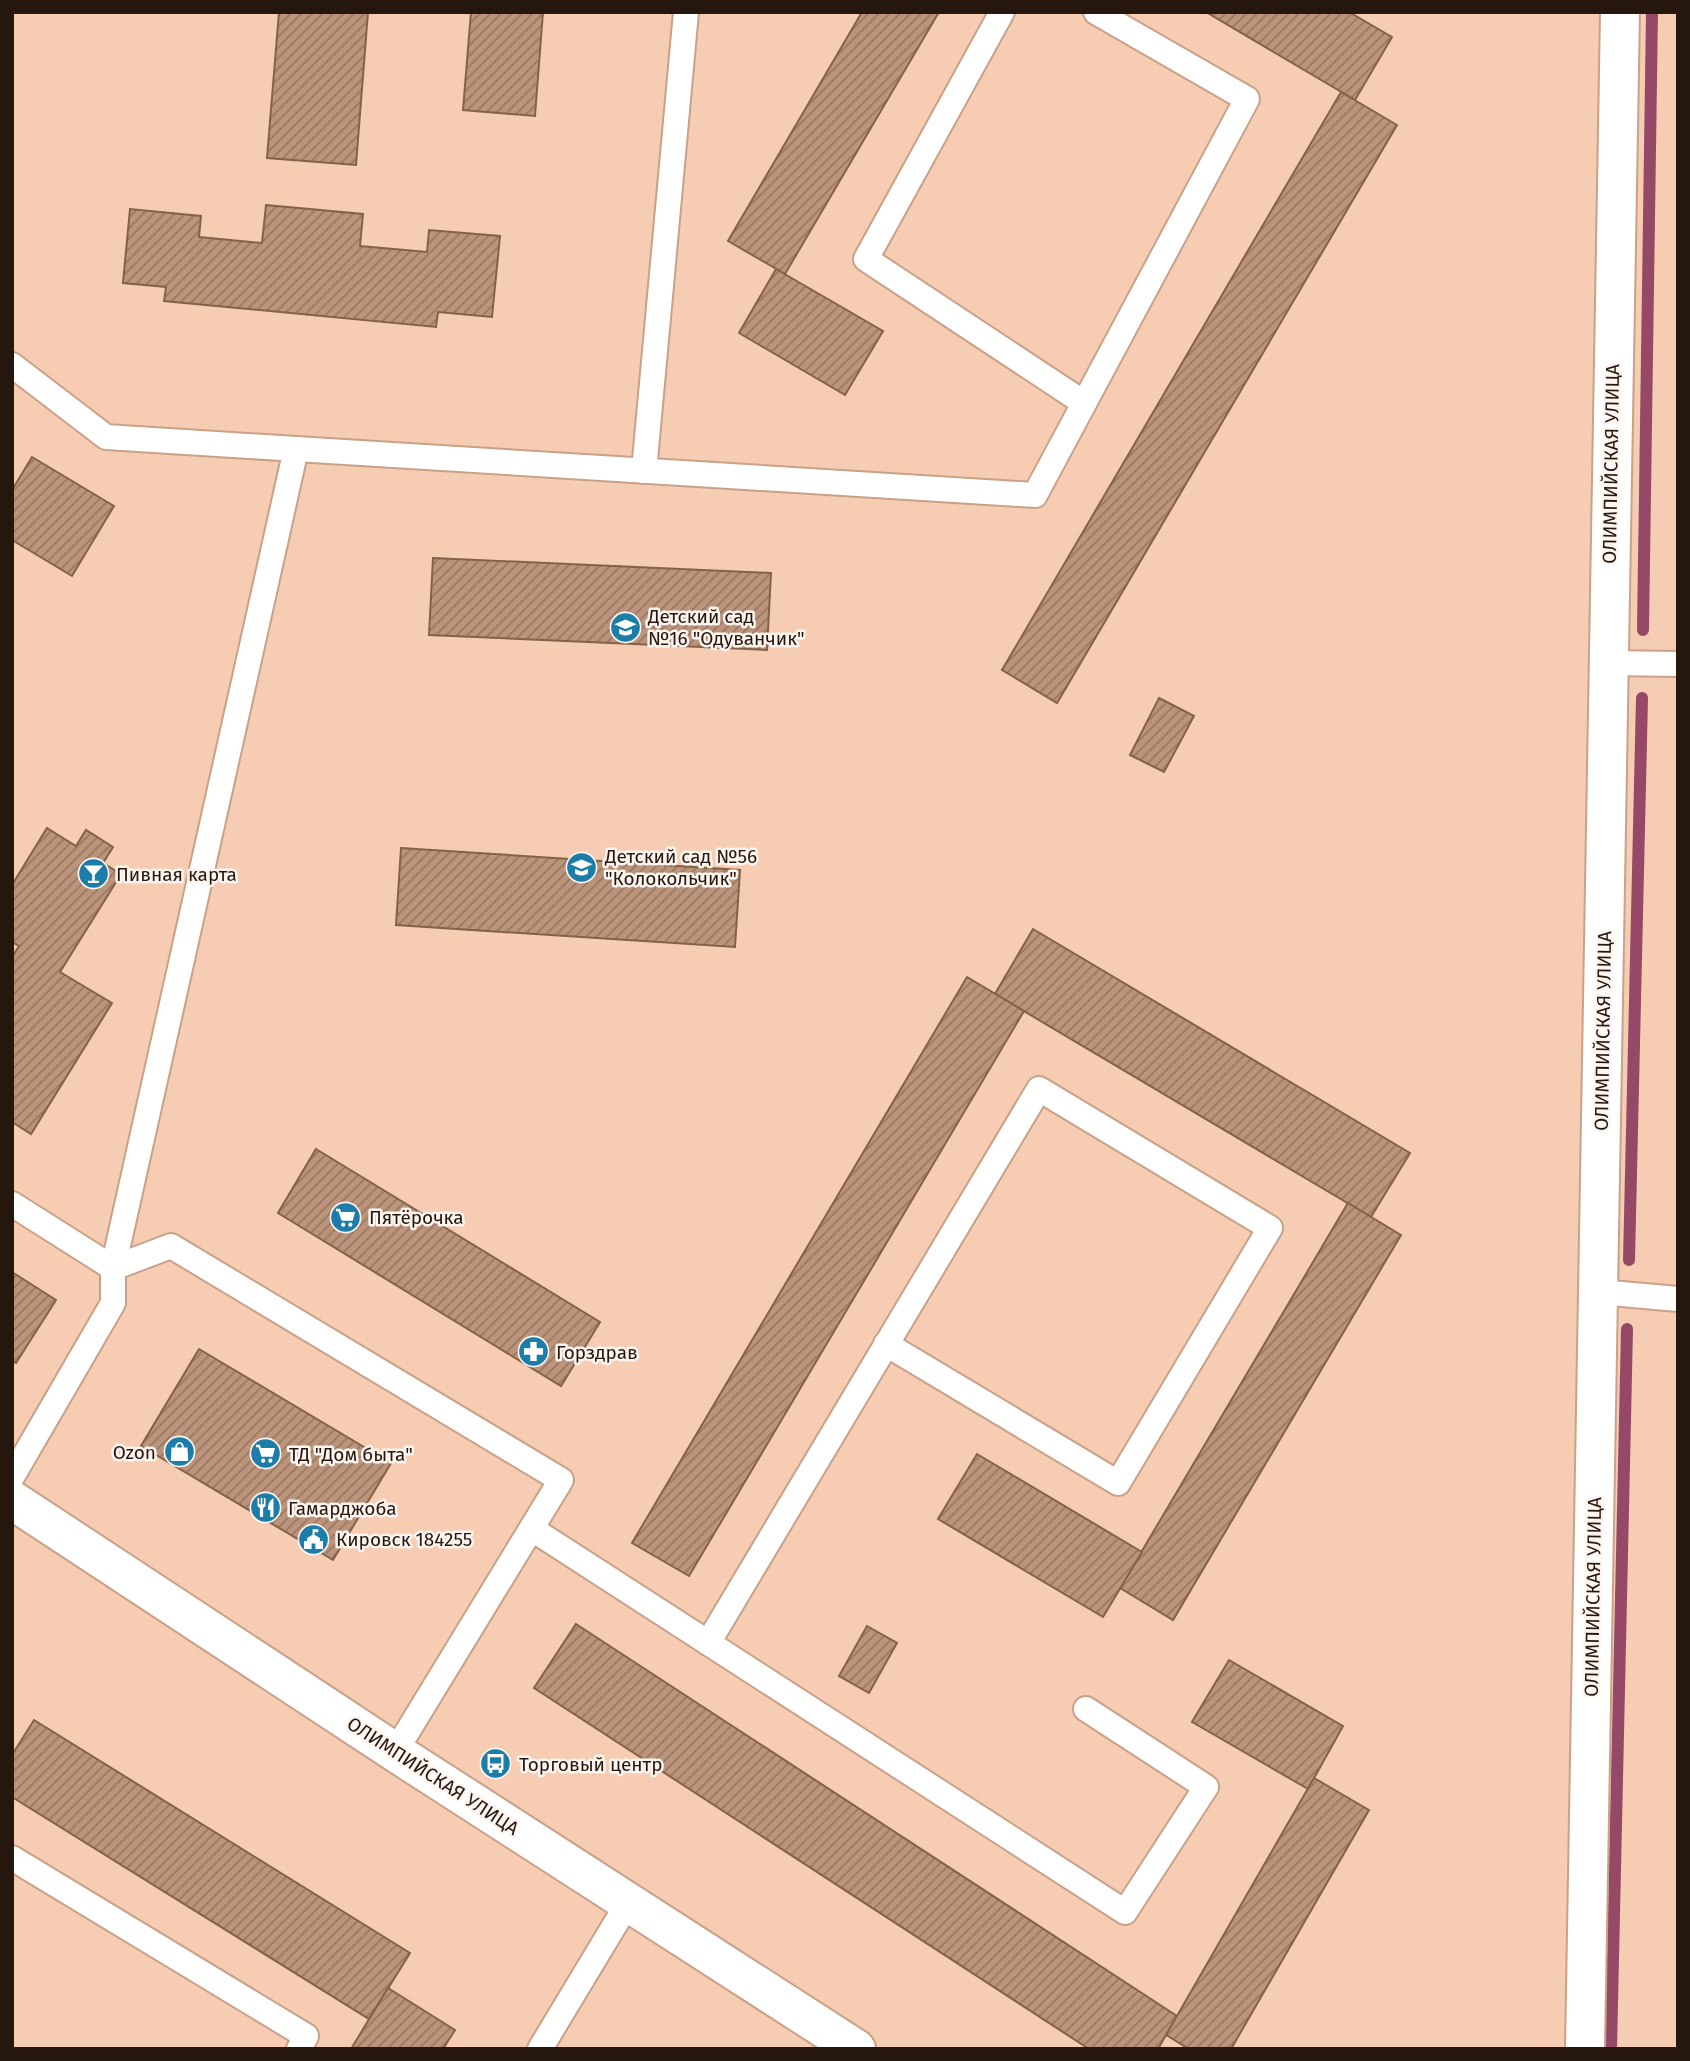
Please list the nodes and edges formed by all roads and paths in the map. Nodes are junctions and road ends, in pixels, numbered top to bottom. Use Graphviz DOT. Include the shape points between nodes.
graph roads {
  1 [pos="686,12"];
  2 [pos="1002,12"];
  3 [pos="1096,12"];
  4 [pos="1620,12"];
  5 [pos="12,365"];
  6 [pos="1084,403"];
  7 [pos="296,449"];
  8 [pos="644,471"];
  9 [pos="1607,663"];
  10 [pos="1678,664"];
  11 [pos="12,1204"];
  12 [pos="113,1268"];
  13 [pos="1599,1292"];
  14 [pos="1678,1298"];
  15 [pos="886,1345"];
  16 [pos="12,1477"];
  17 [pos="12,1500"];
  18 [pos="532,1529"];
  19 [pos="708,1643"];
  20 [pos="1086,1709"];
  21 [pos="395,1752"];
  22 [pos="12,1858"];
  23 [pos="628,1903"];
  24 [pos="299,2049"];
  25 [pos="540,2049"];
  26 [pos="856,2049"];
  27 [pos="1584,2049"];
  1 -- 8 [label="lane"];
  2 -- 6 [label="lane" via="866,259"];
  3 -- 6 [label="lane" via="1247,99"];
  4 -- 9 [label="street, ОЛИМПИЙСКАЯ УЛИЦА"];
  5 -- 7 [label="lane" via="106,436"];
  6 -- 8 [label="lane" via="1035,495"];
  7 -- 8 [label="lane"];
  7 -- 12 [label="lane"];
  9 -- 10 [label="lane"];
  9 -- 13 [label="street, ОЛИМПИЙСКАЯ УЛИЦА"];
  11 -- 12 [label="lane"];
  12 -- 16 [label="lane" via="113,1303"];
  12 -- 18 [label="lane" via="171,1246 561,1480"];
  13 -- 14 [label="lane"];
  13 -- 27 [label="street, ОЛИМПИЙСКАЯ УЛИЦА"];
  15 -- 15 [label="lane" via="1039,1089 1270,1228 1118,1483"];
  15 -- 19 [label="lane"];
  17 -- 21 [label="street, ОЛИМПИЙСКАЯ УЛИЦА"];
  18 -- 19 [label="lane"];
  18 -- 21 [label="lane"];
  19 -- 20 [label="lane" via="1125,1912 1206,1787"];
  21 -- 23 [label="street, ОЛИМПИЙСКАЯ УЛИЦА"];
  22 -- 24 [label="lane" via="306,2036"];
  23 -- 25 [label="lane"];
  23 -- 26 [label="street, ОЛИМПИЙСКАЯ УЛИЦА"];
}
